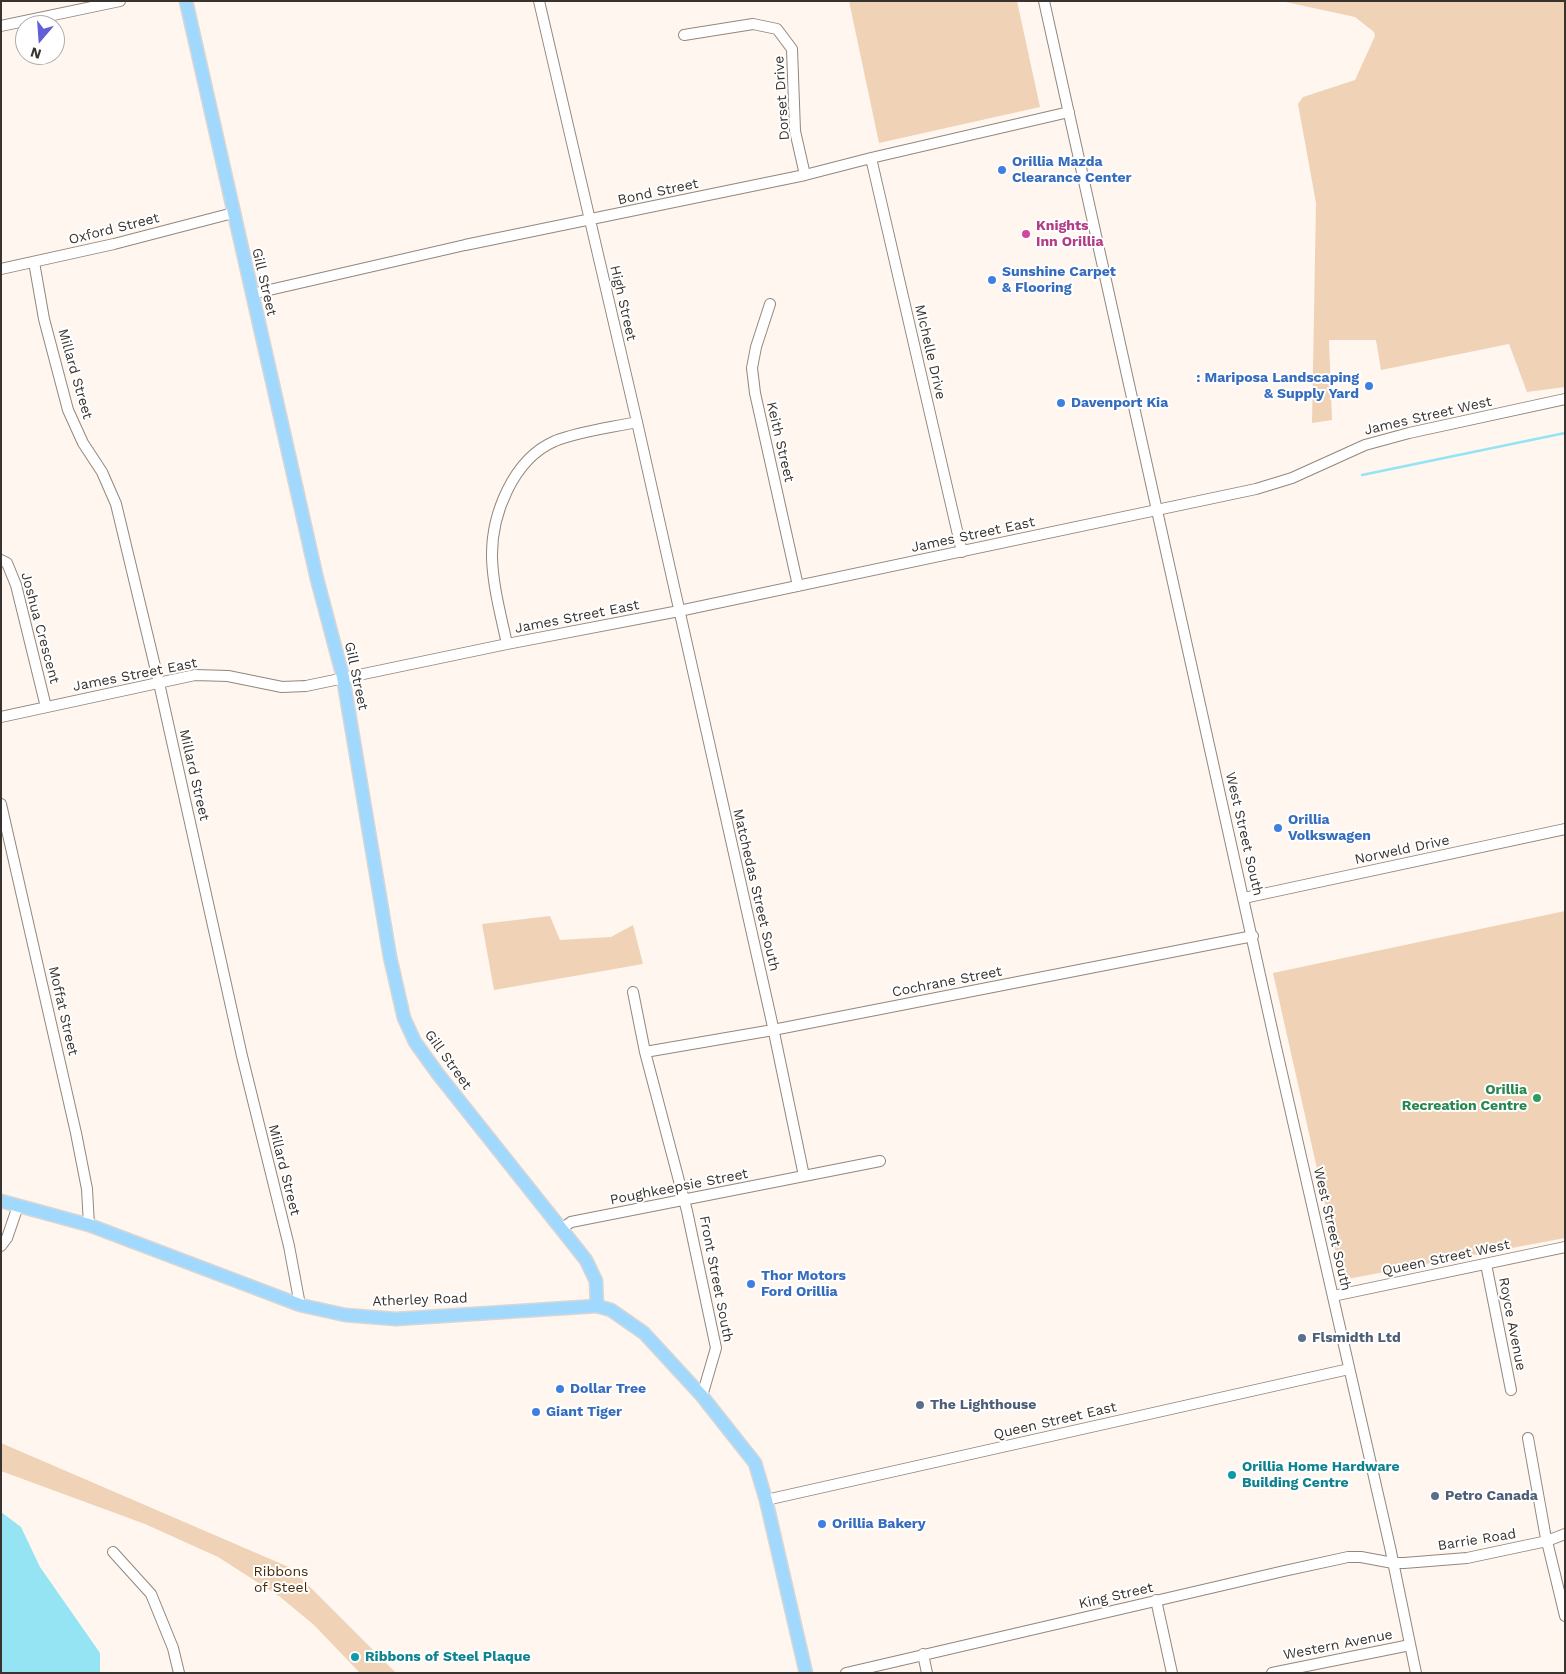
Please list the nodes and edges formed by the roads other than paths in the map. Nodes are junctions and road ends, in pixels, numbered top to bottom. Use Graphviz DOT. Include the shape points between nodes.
graph roads {
  1 [pos="120,1"];
  2 [pos="186,1"];
  3 [pos="539,1"];
  4 [pos="1044,1"];
  5 [pos="1,26"];
  6 [pos="684,35"];
  7 [pos="1070,112"];
  8 [pos="871,158"];
  9 [pos="805,175"];
  10 [pos="233,213"];
  11 [pos="589,220"];
  12 [pos="34,262"];
  13 [pos="1,269"];
  14 [pos="252,294"];
  15 [pos="770,304"];
  16 [pos="1565,399"];
  17 [pos="636,422"];
  18 [pos="1157,510"];
  19 [pos="962,552"];
  20 [pos="1,560"];
  21 [pos="798,586"];
  22 [pos="679,611"];
  23 [pos="507,644"];
  24 [pos="343,677"];
  25 [pos="159,683"];
  26 [pos="46,707"];
  27 [pos="1,717"];
  28 [pos="1,804"];
  29 [pos="1565,829"];
  30 [pos="1244,898"];
  31 [pos="1253,936"];
  32 [pos="633,992"];
  33 [pos="773,1030"];
  34 [pos="645,1052"];
  35 [pos="880,1161"];
  36 [pos="804,1176"];
  37 [pos="684,1199"];
  38 [pos="1,1201"];
  39 [pos="18,1206"];
  40 [pos="90,1225"];
  41 [pos="561,1229"];
  42 [pos="1,1246"];
  43 [pos="1565,1247"];
  44 [pos="1486,1264"];
  45 [pos="1333,1296"];
  46 [pos="300,1305"];
  47 [pos="597,1306"];
  48 [pos="1349,1369"];
  49 [pos="1512,1390"];
  50 [pos="702,1396"];
  51 [pos="1528,1438"];
  52 [pos="766,1500"];
  53 [pos="1565,1534"];
  54 [pos="1547,1541"];
  55 [pos="113,1552"];
  56 [pos="1393,1563"];
  57 [pos="1156,1600"];
  58 [pos="1565,1616"];
  59 [pos="1410,1645"];
  60 [pos="923,1654"];
  61 [pos="178,1673"];
  62 [pos="806,1673"];
  63 [pos="846,1673"];
  64 [pos="927,1673"];
  65 [pos="1172,1673"];
  66 [pos="1272,1673"];
  67 [pos="1416,1673"];
  1 -- 5 [label="street"];
  2 -- 10 [label="main road, Gill Street"];
  3 -- 11 [label="street, High Street"];
  4 -- 7 [label="street, West Street South"];
  6 -- 9 [label="street, Dorset Drive" via="752,24 777,30 792,49 796,131"];
  7 -- 8 [label="street, Bond Street"];
  7 -- 18 [label="street, West Street South"];
  8 -- 9 [label="street, Bond Street"];
  8 -- 19 [label="street, MIchelle Drive"];
  9 -- 11 [label="street, Bond Street"];
  10 -- 12 [label="street, Oxford Street"];
  10 -- 14 [label="main road, Gill Street"];
  11 -- 14 [label="street, Bond Street"];
  11 -- 17 [label="street, High Street"];
  12 -- 13 [label="street, Oxford Street"];
  12 -- 25 [label="street, Millard Street" via="44,319 68,410 116,504"];
  14 -- 24 [label="main road, Gill Street" via="317,579"];
  15 -- 21 [label="street, Keith Street" via="752,368"];
  16 -- 18 [label="street, James Street West" via="1400,435 1365,445 1275,484"];
  17 -- 22 [label="street, High Street"];
  17 -- 23 [label="street" via="580,433 554,442 528,459 510,484 492,544 493,576"];
  18 -- 19 [label="street, James Street East"];
  18 -- 30 [label="street, West Street South"];
  19 -- 21 [label="street, James Street East"];
  20 -- 26 [label="street, Joshua Crescent" via="7,563 16,585"];
  21 -- 22 [label="street, James Street East"];
  22 -- 23 [label="street, James Street East"];
  22 -- 33 [label="street, Matchedas Street South"];
  23 -- 24 [label="street, James Street East"];
  24 -- 25 [label="street, James Street East" via="306,686 282,687 213,674"];
  24 -- 41 [label="main road, Gill Street" via="390,956 404,1018 415,1042 438,1074"];
  25 -- 26 [label="street, James Street East"];
  25 -- 46 [label="street, Millard Street"];
  26 -- 27 [label="street, James Street East"];
  28 -- 40 [label="street, Moffat Street" via="76,1133"];
  29 -- 30 [label="street, Norweld Drive"];
  30 -- 31 [label="street, West Street South"];
  31 -- 33 [label="street, Cochrane Street"];
  31 -- 45 [label="street, West Street South"];
  32 -- 34 [label="street, Front Street South"];
  33 -- 34 [label="street, Cochrane Street"];
  33 -- 36 [label="street, Matchedas Street South"];
  34 -- 37 [label="street, Front Street South"];
  35 -- 36 [label="street, Poughkeepsie Street"];
  36 -- 37 [label="street, Poughkeepsie Street"];
  37 -- 41 [label="street, Poughkeepsie Street" via="571,1222"];
  37 -- 50 [label="street, Front Street South" via="716,1348"];
  38 -- 39 [label="main road, Atherley Road"];
  39 -- 40 [label="main road, Atherley Road"];
  39 -- 42 [label="street"];
  40 -- 46 [label="main road, Atherley Road"];
  41 -- 47 [label="main road, Gill Street" via="595,1276"];
  43 -- 44 [label="street, Queen Street West"];
  44 -- 45 [label="street, Queen Street West"];
  44 -- 49 [label="street, Royce Avenue"];
  45 -- 48 [label="street, West Street South"];
  46 -- 47 [label="main road, Atherley Road" via="345,1315 385,1319"];
  47 -- 50 [label="main road, Atherley Road" via="611,1310 644,1333"];
  48 -- 52 [label="street, Queen Street East"];
  48 -- 56 [label="street, West Street South"];
  50 -- 52 [label="main road" via="752,1458 758,1468"];
  51 -- 54 [label="street"];
  52 -- 62 [label="main road"];
  53 -- 54 [label="street, Barrie Road"];
  54 -- 56 [label="street, Barrie Road" via="1467,1558"];
  54 -- 58 [label="street"];
  55 -- 61 [label="street" via="151,1594 173,1648"];
  56 -- 57 [label="street, King Street" via="1361,1556 1348,1557"];
  56 -- 59 [label="street, West Street South"];
  57 -- 60 [label="street, King Street"];
  57 -- 65 [label="street"];
  59 -- 66 [label="street, Western Avenue"];
  59 -- 67 [label="street, West Street South"];
  60 -- 63 [label="street, King Street"];
  60 -- 64 [label="street"];
}
